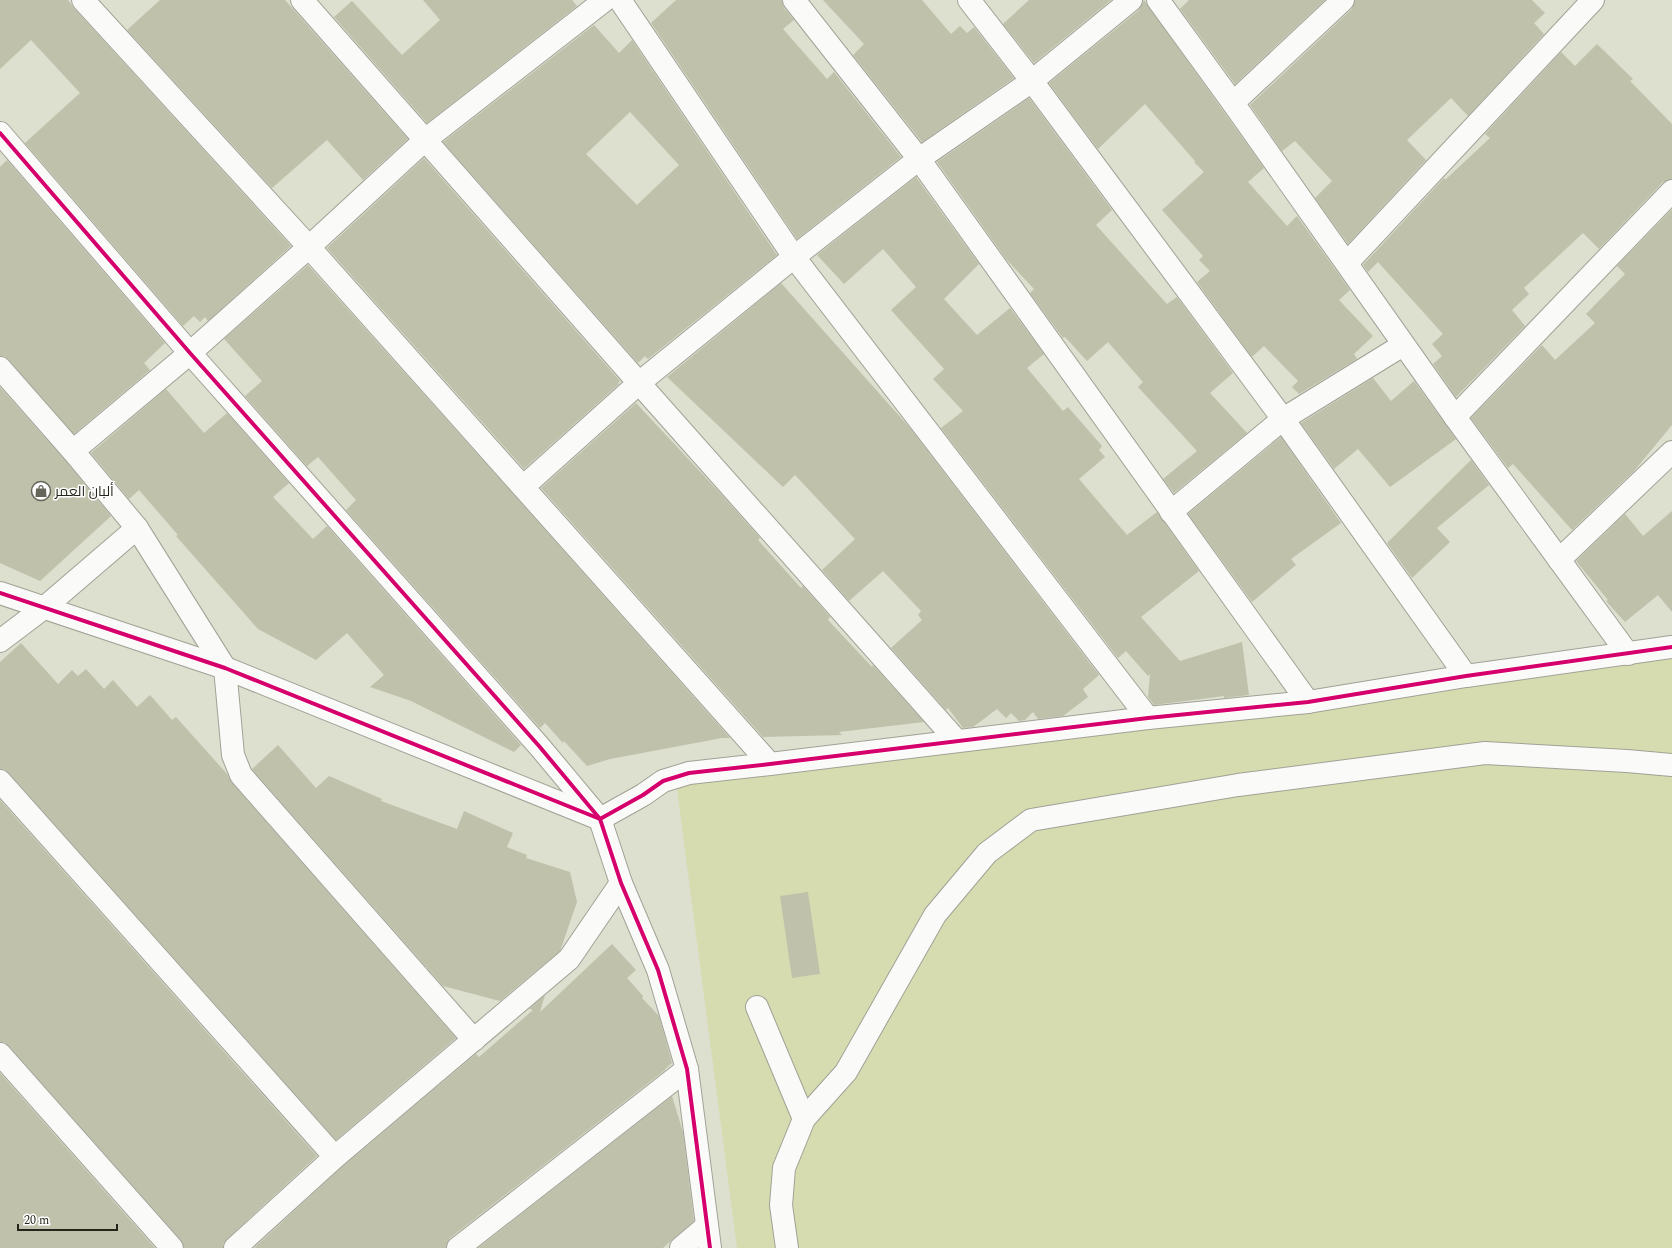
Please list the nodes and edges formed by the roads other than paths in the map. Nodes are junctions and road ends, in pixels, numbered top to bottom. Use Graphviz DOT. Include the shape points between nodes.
graph roads {
  1 [pos="83,0"];
  2 [pos="302,0"];
  3 [pos="605,0"];
  4 [pos="620,0"];
  5 [pos="794,0"];
  6 [pos="969,0"];
  7 [pos="1131,0"];
  8 [pos="1158,0"];
  9 [pos="1343,0"];
  10 [pos="1593,0"];
  11 [pos="1032,82"];
  12 [pos="1234,102"];
  13 [pos="0,133"];
  14 [pos="425,140"];
  15 [pos="919,160"];
  16 [pos="1672,191"];
  17 [pos="309,247"];
  18 [pos="794,257"];
  19 [pos="1347,263"];
  20 [pos="1403,345"];
  21 [pos="190,353"];
  22 [pos="0,368"];
  23 [pos="639,383"];
  24 [pos="1455,417"];
  25 [pos="1283,419"];
  26 [pos="74,451"];
  27 [pos="1669,461"];
  28 [pos="523,487"];
  29 [pos="1172,512"];
  30 [pos="137,528"];
  31 [pos="1559,560"];
  32 [pos="0,593"];
  33 [pos="45,607"];
  34 [pos="0,641"];
  35 [pos="1672,647"];
  36 [pos="1628,654"];
  37 [pos="225,668"];
  38 [pos="1466,676"];
  39 [pos="1308,702"];
  40 [pos="1148,718"];
  41 [pos="957,741"];
  42 [pos="770,764"];
  43 [pos="1672,765"];
  44 [pos="0,781"];
  45 [pos="600,819"];
  46 [pos="621,883"];
  47 [pos="757,1007"];
  48 [pos="474,1040"];
  49 [pos="0,1054"];
  50 [pos="687,1069"];
  51 [pos="804,1119"];
  52 [pos="335,1157"];
  53 [pos="707,1226"];
  54 [pos="172,1248"];
  55 [pos="235,1248"];
  56 [pos="458,1248"];
  57 [pos="681,1248"];
  58 [pos="710,1248"];
  59 [pos="787,1248"];
  1 -- 17 [label="street"];
  2 -- 14 [label="street"];
  3 -- 14 [label="street"];
  4 -- 18 [label="street"];
  5 -- 15 [label="street"];
  6 -- 11 [label="street"];
  7 -- 11 [label="street"];
  8 -- 12 [label="street"];
  9 -- 12 [label="street"];
  10 -- 19 [label="street"];
  11 -- 15 [label="street"];
  11 -- 25 [label="street"];
  12 -- 19 [label="street"];
  13 -- 21 [label="street"];
  14 -- 17 [label="street"];
  14 -- 23 [label="street"];
  15 -- 18 [label="street"];
  15 -- 29 [label="street"];
  16 -- 24 [label="street"];
  17 -- 21 [label="street"];
  17 -- 28 [label="street"];
  18 -- 23 [label="street"];
  18 -- 40 [label="street"];
  19 -- 20 [label="street"];
  20 -- 24 [label="street"];
  20 -- 25 [label="street"];
  21 -- 26 [label="street"];
  21 -- 45 [label="street" via="539,746"];
  22 -- 26 [label="street"];
  23 -- 28 [label="street"];
  23 -- 41 [label="street"];
  24 -- 31 [label="street"];
  25 -- 29 [label="street"];
  25 -- 38 [label="street"];
  26 -- 30 [label="street"];
  27 -- 31 [label="street"];
  28 -- 42 [label="street"];
  29 -- 39 [label="street"];
  30 -- 33 [label="street"];
  30 -- 37 [label="street"];
  31 -- 36 [label="street"];
  32 -- 33 [label="street"];
  33 -- 34 [label="street"];
  33 -- 37 [label="street"];
  35 -- 36 [label="street"];
  36 -- 38 [label="street"];
  37 -- 45 [label="street"];
  37 -- 48 [label="street" via="233,756 241,775"];
  38 -- 39 [label="street"];
  39 -- 40 [label="street"];
  40 -- 41 [label="street"];
  41 -- 42 [label="street"];
  42 -- 45 [label="street" via="689,773 663,781"];
  43 -- 51 [label="street" via="1485,753 1238,785 1031,820 987,853 936,915 846,1072"];
  44 -- 52 [label="street"];
  45 -- 46 [label="street"];
  46 -- 48 [label="street" via="569,959"];
  46 -- 50 [label="street" via="658,970"];
  47 -- 51 [label="street"];
  48 -- 52 [label="street"];
  49 -- 54 [label="street"];
  50 -- 53 [label="street"];
  50 -- 56 [label="street"];
  51 -- 59 [label="street" via="784,1168 781,1205"];
  52 -- 55 [label="street"];
  53 -- 57 [label="street"];
  53 -- 58 [label="street"];
}
